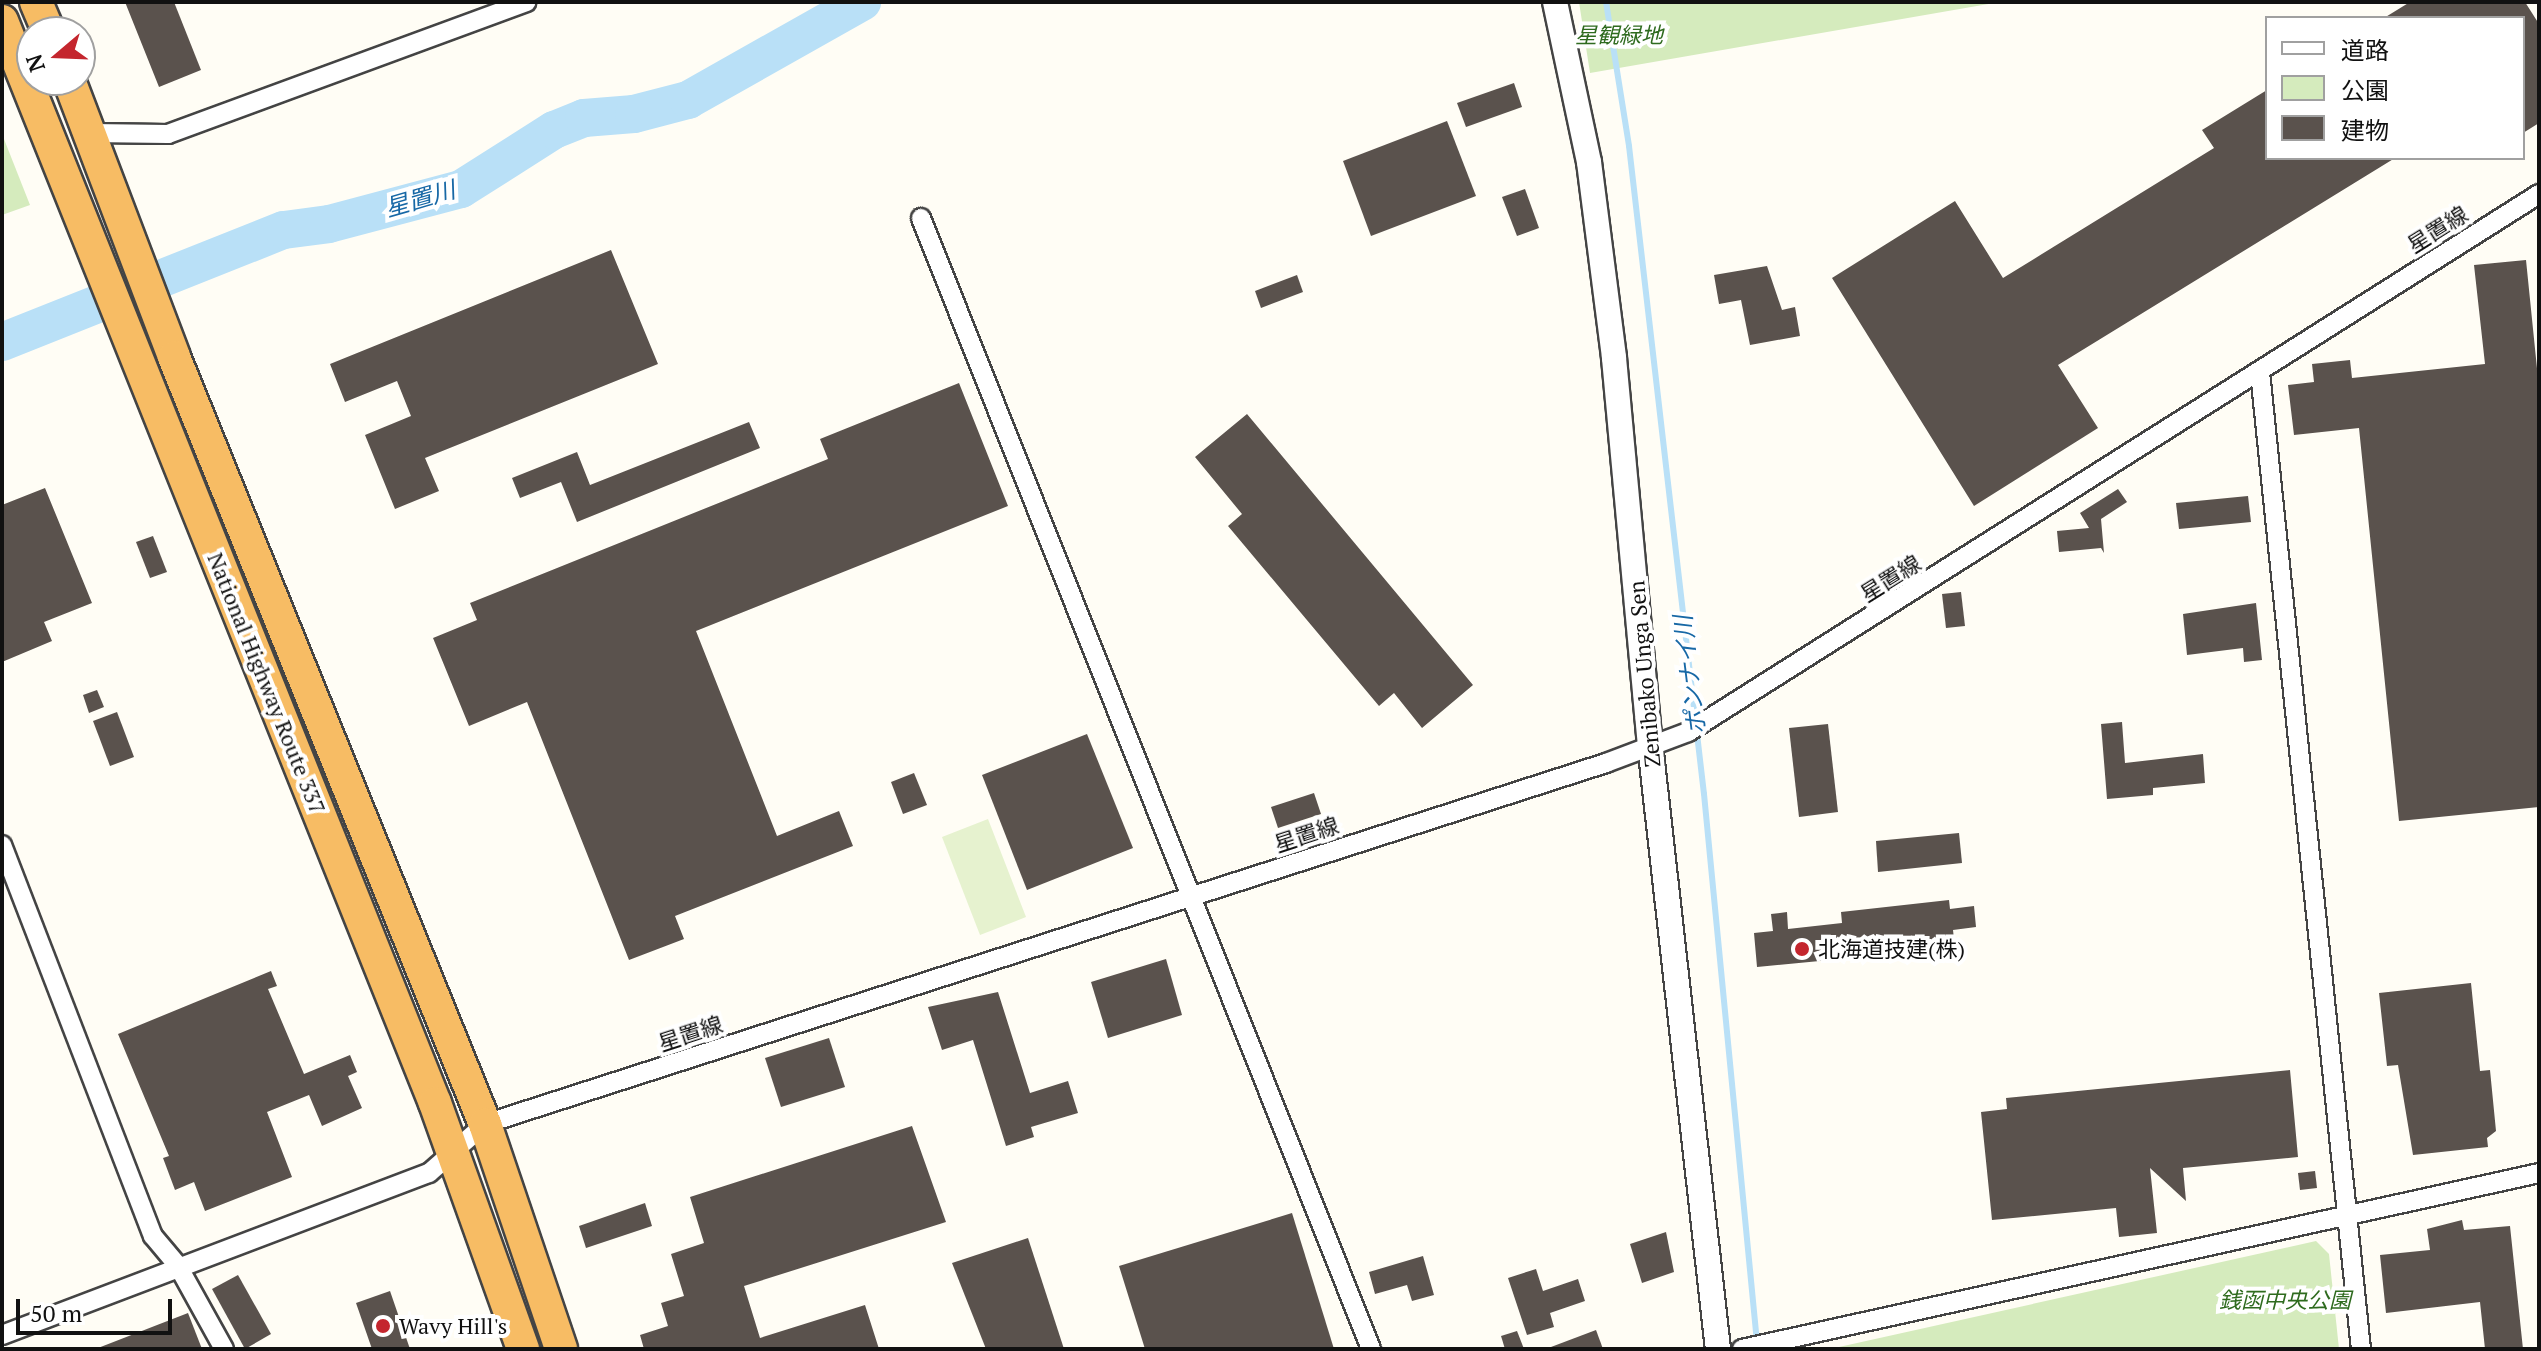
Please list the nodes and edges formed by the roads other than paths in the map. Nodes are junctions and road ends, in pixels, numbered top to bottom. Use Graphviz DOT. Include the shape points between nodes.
graph roads {
  1 [pos="527,2"];
  2 [pos="1555,2"];
  3 [pos="2,21"];
  4 [pos="76,96"];
  5 [pos="91,133"];
  6 [pos="2539,194"];
  7 [pos="921,218"];
  8 [pos="2260,372"];
  9 [pos="1650,744"];
  10 [pos="2,845"];
  11 [pos="1191,897"];
  12 [pos="485,1124"];
  13 [pos="452,1154"];
  14 [pos="2539,1173"];
  15 [pos="2347,1212"];
  16 [pos="178,1266"];
  17 [pos="2,1335"];
  18 [pos="1755,1346"];
  19 [pos="224,1349"];
  20 [pos="523,1349"];
  21 [pos="561,1349"];
  22 [pos="1371,1349"];
  23 [pos="1718,1349"];
  24 [pos="2361,1349"];
  1 -- 5 [label="street" via="168,134"];
  2 -- 9 [label="street, Zenibako Unga Sen" via="1589,162"];
  3 -- 13 [label="highway, National Highway Route 337"];
  4 -- 5 [label="highway, National Highway Route 337"];
  5 -- 12 [label="highway, National Highway Route 337" via="174,357"];
  6 -- 8 [label="street, 星置線"];
  7 -- 11 [label="street"];
  8 -- 9 [label="street, 星置線" via="1711,719"];
  8 -- 15 [label="street"];
  9 -- 11 [label="street, 星置線"];
  9 -- 23 [label="street, Zenibako Unga Sen"];
  10 -- 16 [label="street" via="153,1236"];
  11 -- 12 [label="street, 星置線"];
  11 -- 22 [label="street"];
  12 -- 13 [label="street, 星置線"];
  12 -- 21 [label="highway, National Highway Route 337"];
  13 -- 16 [label="street, 星置線" via="429,1173"];
  13 -- 20 [label="highway, National Highway Route 337"];
  14 -- 15 [label="street"];
  15 -- 18 [label="street"];
  15 -- 24 [label="street"];
  16 -- 17 [label="street, 星置線"];
  16 -- 19 [label="street"];
}
